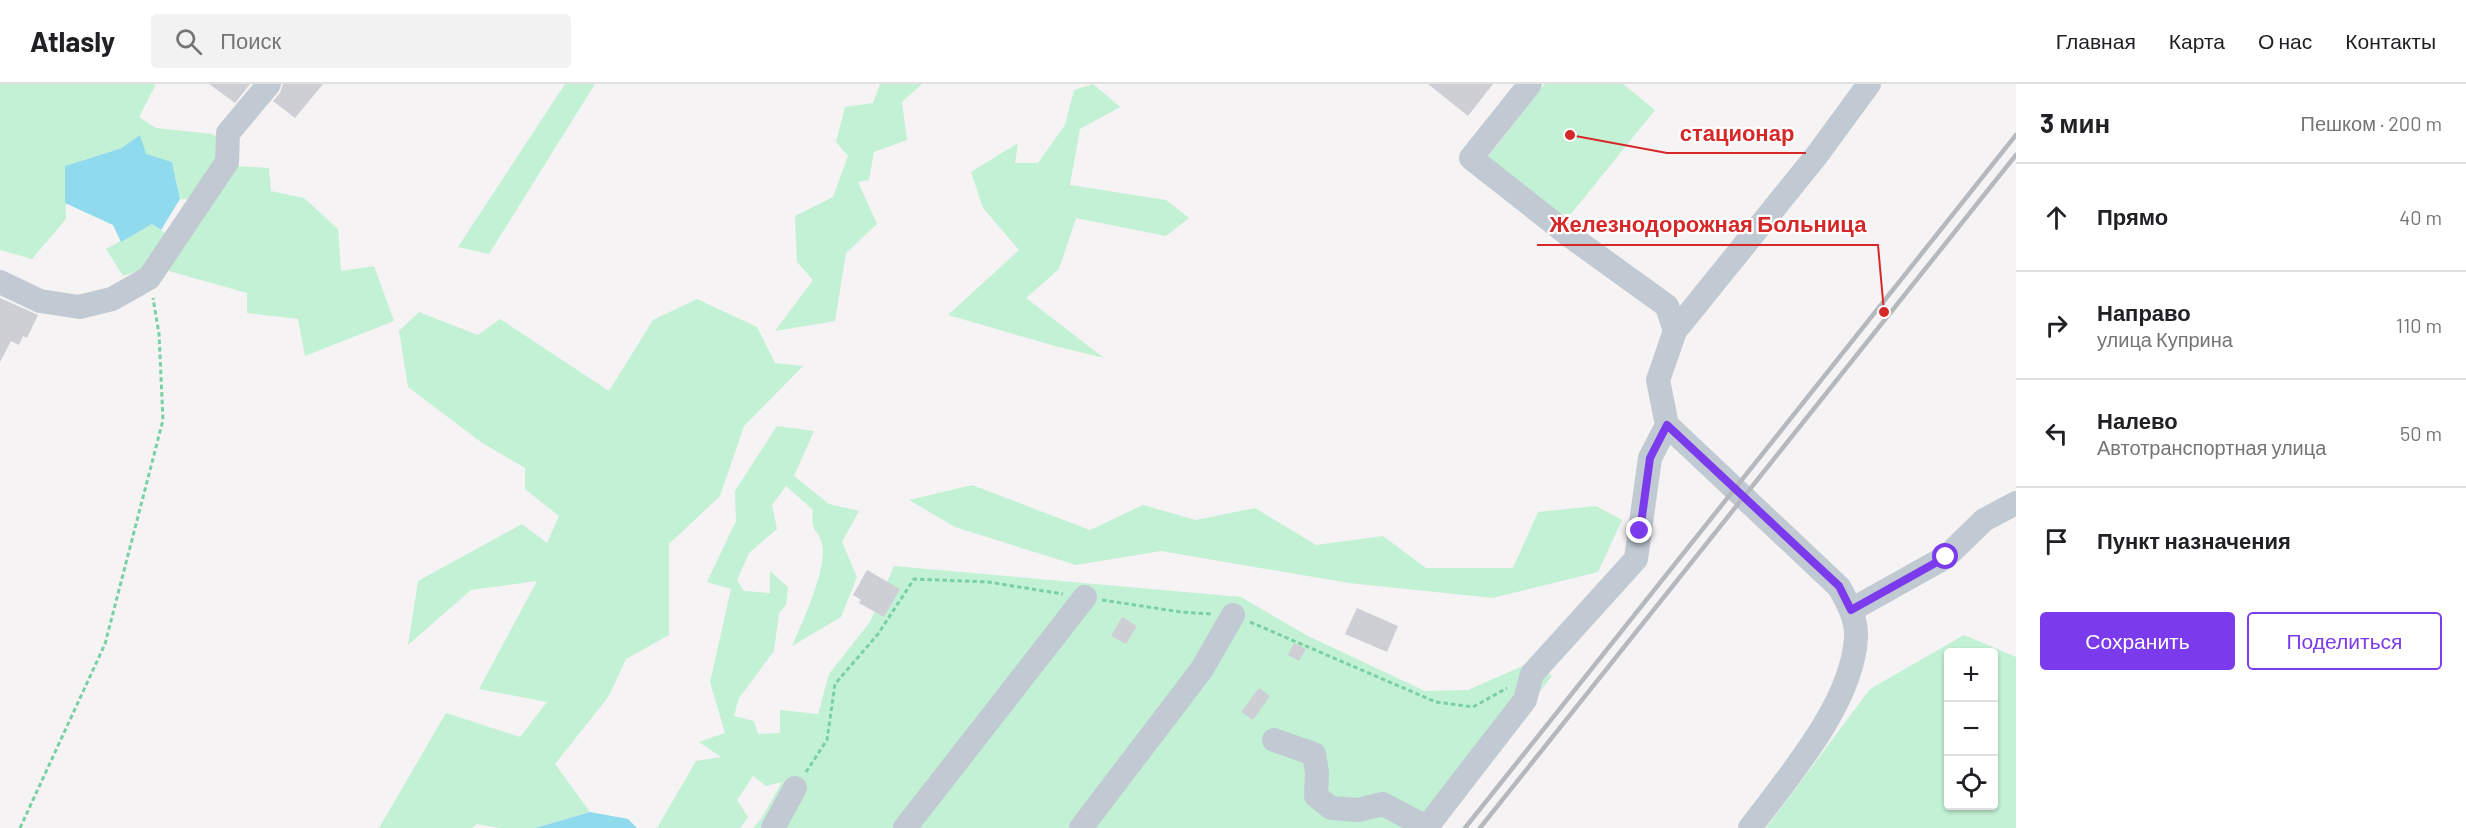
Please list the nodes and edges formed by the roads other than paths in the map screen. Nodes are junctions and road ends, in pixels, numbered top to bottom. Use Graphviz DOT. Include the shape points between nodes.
graph roads {
  1 [pos="269,84"];
  2 [pos="1530,84"];
  3 [pos="1869,84"];
  4 [pos="0,282"];
  5 [pos="1675,331"];
  6 [pos="1667,425"];
  7 [pos="2016,503"];
  8 [pos="1085,597"];
  9 [pos="1851,610"];
  10 [pos="1233,615"];
  11 [pos="1274,740"];
  12 [pos="795,788"];
  13 [pos="773,828"];
  14 [pos="905,828"];
  15 [pos="1081,828"];
  16 [pos="1426,828"];
  17 [pos="1750,828"];
  1 -- 4 [label="street" via="228,133 227,162 149,278 112,299 79,307 40,301"];
  2 -- 5 [label="street" via="1471,158 1667,306"];
  3 -- 5 [label="street"];
  5 -- 6 [label="street" via="1658,380"];
  6 -- 9 [label="street" via="1839,586"];
  6 -- 16 [label="street" via="1650,458 1636,559 1532,674 1525,700"];
  7 -- 9 [label="street" via="1984,520 1946,557"];
  8 -- 14 [label="street"];
  9 -- 17 [label="street" via="1856,638 1847,677 1819,735"];
  10 -- 15 [label="street" via="1202,669"];
  11 -- 16 [label="street" via="1314,754 1316,796 1331,808 1358,810 1383,804"];
  12 -- 13 [label="street"];
}
